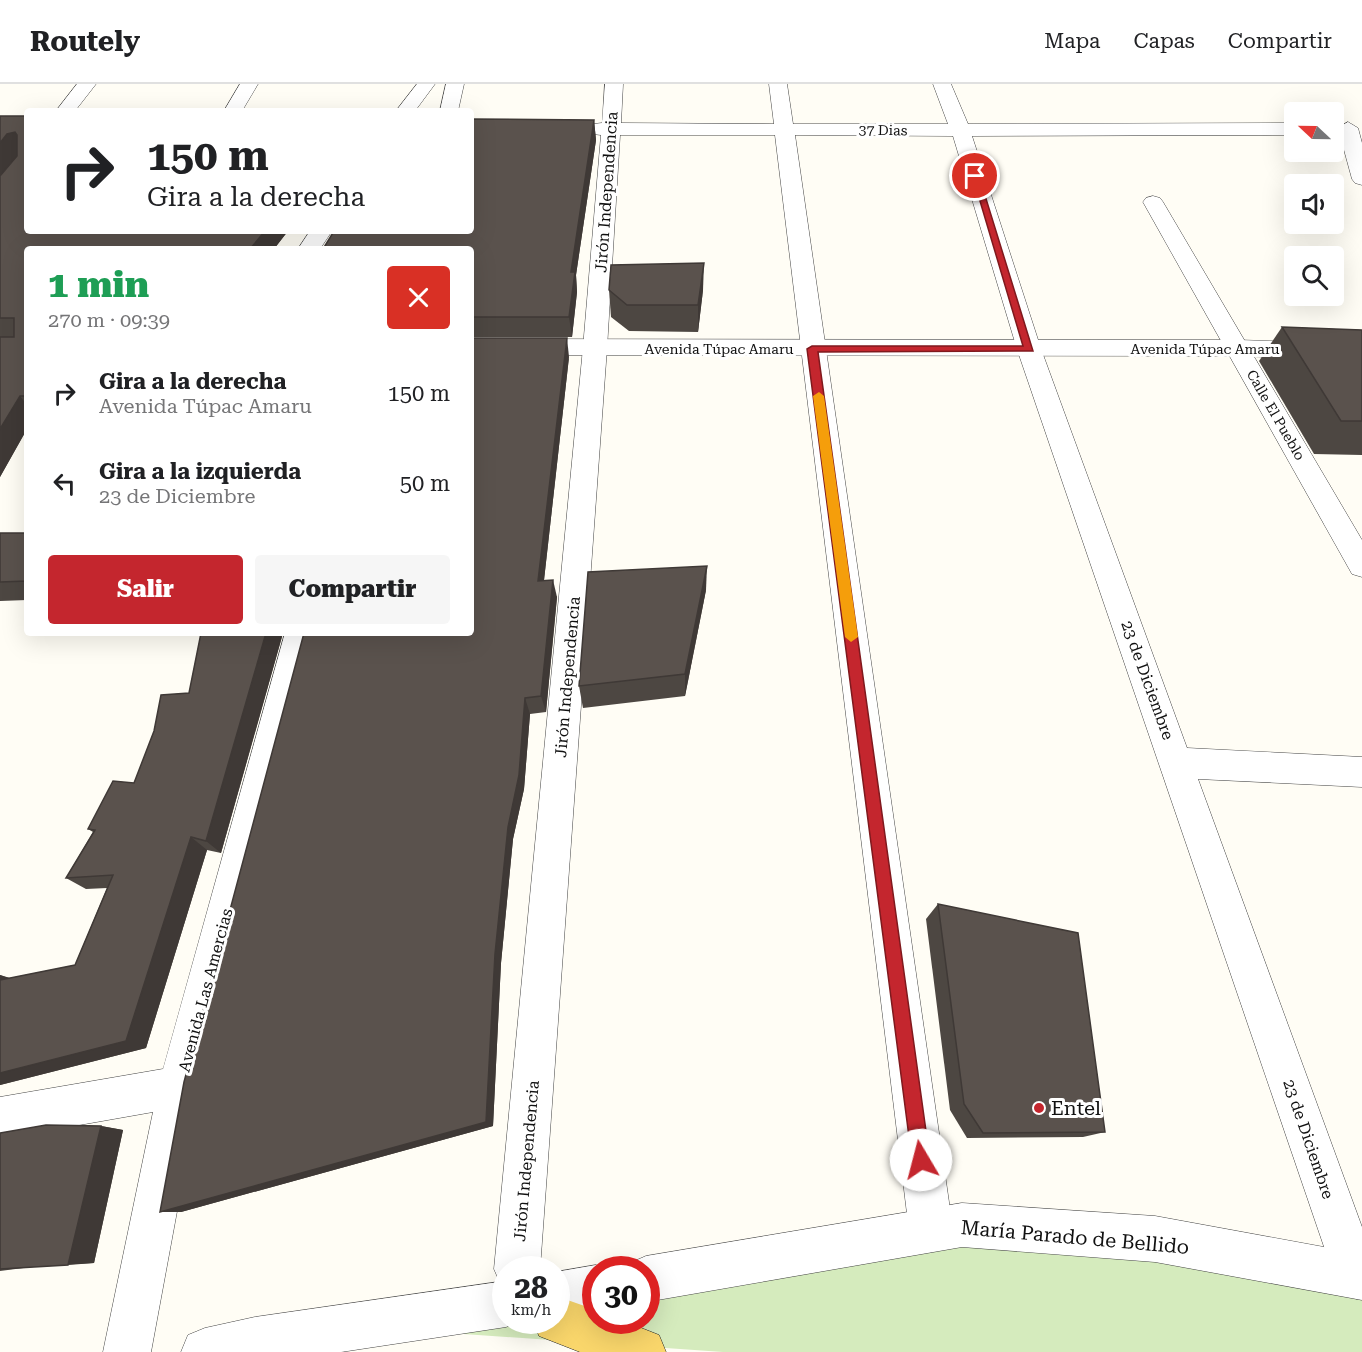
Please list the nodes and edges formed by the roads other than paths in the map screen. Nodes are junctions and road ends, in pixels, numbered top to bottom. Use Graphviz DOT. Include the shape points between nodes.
graph roads {
  1 [pos="87,84"];
  2 [pos="249,84"];
  3 [pos="426,84"];
  4 [pos="455,84"];
  5 [pos="614,84"];
  6 [pos="778,84"];
  7 [pos="942,84"];
  8 [pos="67,108"];
  9 [pos="235,108"];
  10 [pos="407,108"];
  11 [pos="450,108"];
  12 [pos="1348,126"];
  13 [pos="576,129"];
  14 [pos="612,129"];
  15 [pos="784,129"];
  16 [pos="1284,129"];
  17 [pos="961,132"];
  18 [pos="1362,179"];
  19 [pos="1153,202"];
  20 [pos="474,347"];
  21 [pos="595,348"];
  22 [pos="1238,348"];
  23 [pos="812,349"];
  24 [pos="1029,349"];
  25 [pos="1362,352"];
  26 [pos="1362,566"];
  27 [pos="300,636"];
  28 [pos="1177,763"];
  29 [pos="1362,771"];
  30 [pos="179,1087"];
  31 [pos="0,1118"];
  32 [pos="931,1230"];
  33 [pos="518,1256"];
  34 [pos="660,1277"];
  35 [pos="1360,1277"];
  36 [pos="492,1306"];
  37 [pos="570,1324"];
  38 [pos="127,1352"];
  39 [pos="204,1352"];
  40 [pos="642,1352"];
  1 -- 8 [label="street"];
  2 -- 9 [label="street"];
  3 -- 10 [label="street"];
  4 -- 11 [label="street"];
  5 -- 14 [label="street, Jirón Independencia"];
  6 -- 15 [label="street"];
  7 -- 17 [label="street, 23 de Diciembre"];
  12 -- 18 [label="street"];
  13 -- 14 [label="street, 37 Dias"];
  14 -- 15 [label="street, 37 Dias"];
  14 -- 21 [label="street, Jirón Independencia"];
  15 -- 17 [label="street, 37 Dias"];
  15 -- 23 [label="street"];
  16 -- 17 [label="street, 37 Dias"];
  17 -- 24 [label="street, 23 de Diciembre"];
  19 -- 22 [label="street, Calle El Pueblo"];
  20 -- 21 [label="street, Avenida Túpac Amaru"];
  21 -- 23 [label="street, Avenida Túpac Amaru"];
  21 -- 33 [label="street, Jirón Independencia"];
  22 -- 24 [label="street, Avenida Túpac Amaru"];
  22 -- 25 [label="street, Avenida Túpac Amaru"];
  22 -- 26 [label="street, Calle El Pueblo"];
  23 -- 24 [label="street, Avenida Túpac Amaru"];
  23 -- 32 [label="street"];
  24 -- 28 [label="street, 23 de Diciembre"];
  27 -- 30 [label="street, Avenida Las Amercias"];
  28 -- 29 [label="street"];
  28 -- 35 [label="street, 23 de Diciembre"];
  30 -- 31 [label="street"];
  30 -- 38 [label="street, Avenida Las Amercias"];
  32 -- 34 [label="street, María Parado de Bellido"];
  32 -- 35 [label="street, María Parado de Bellido" via="962,1225 1155,1239"];
  36 -- 39 [label="street"];
  37 -- 40 [label="main road"];
}
